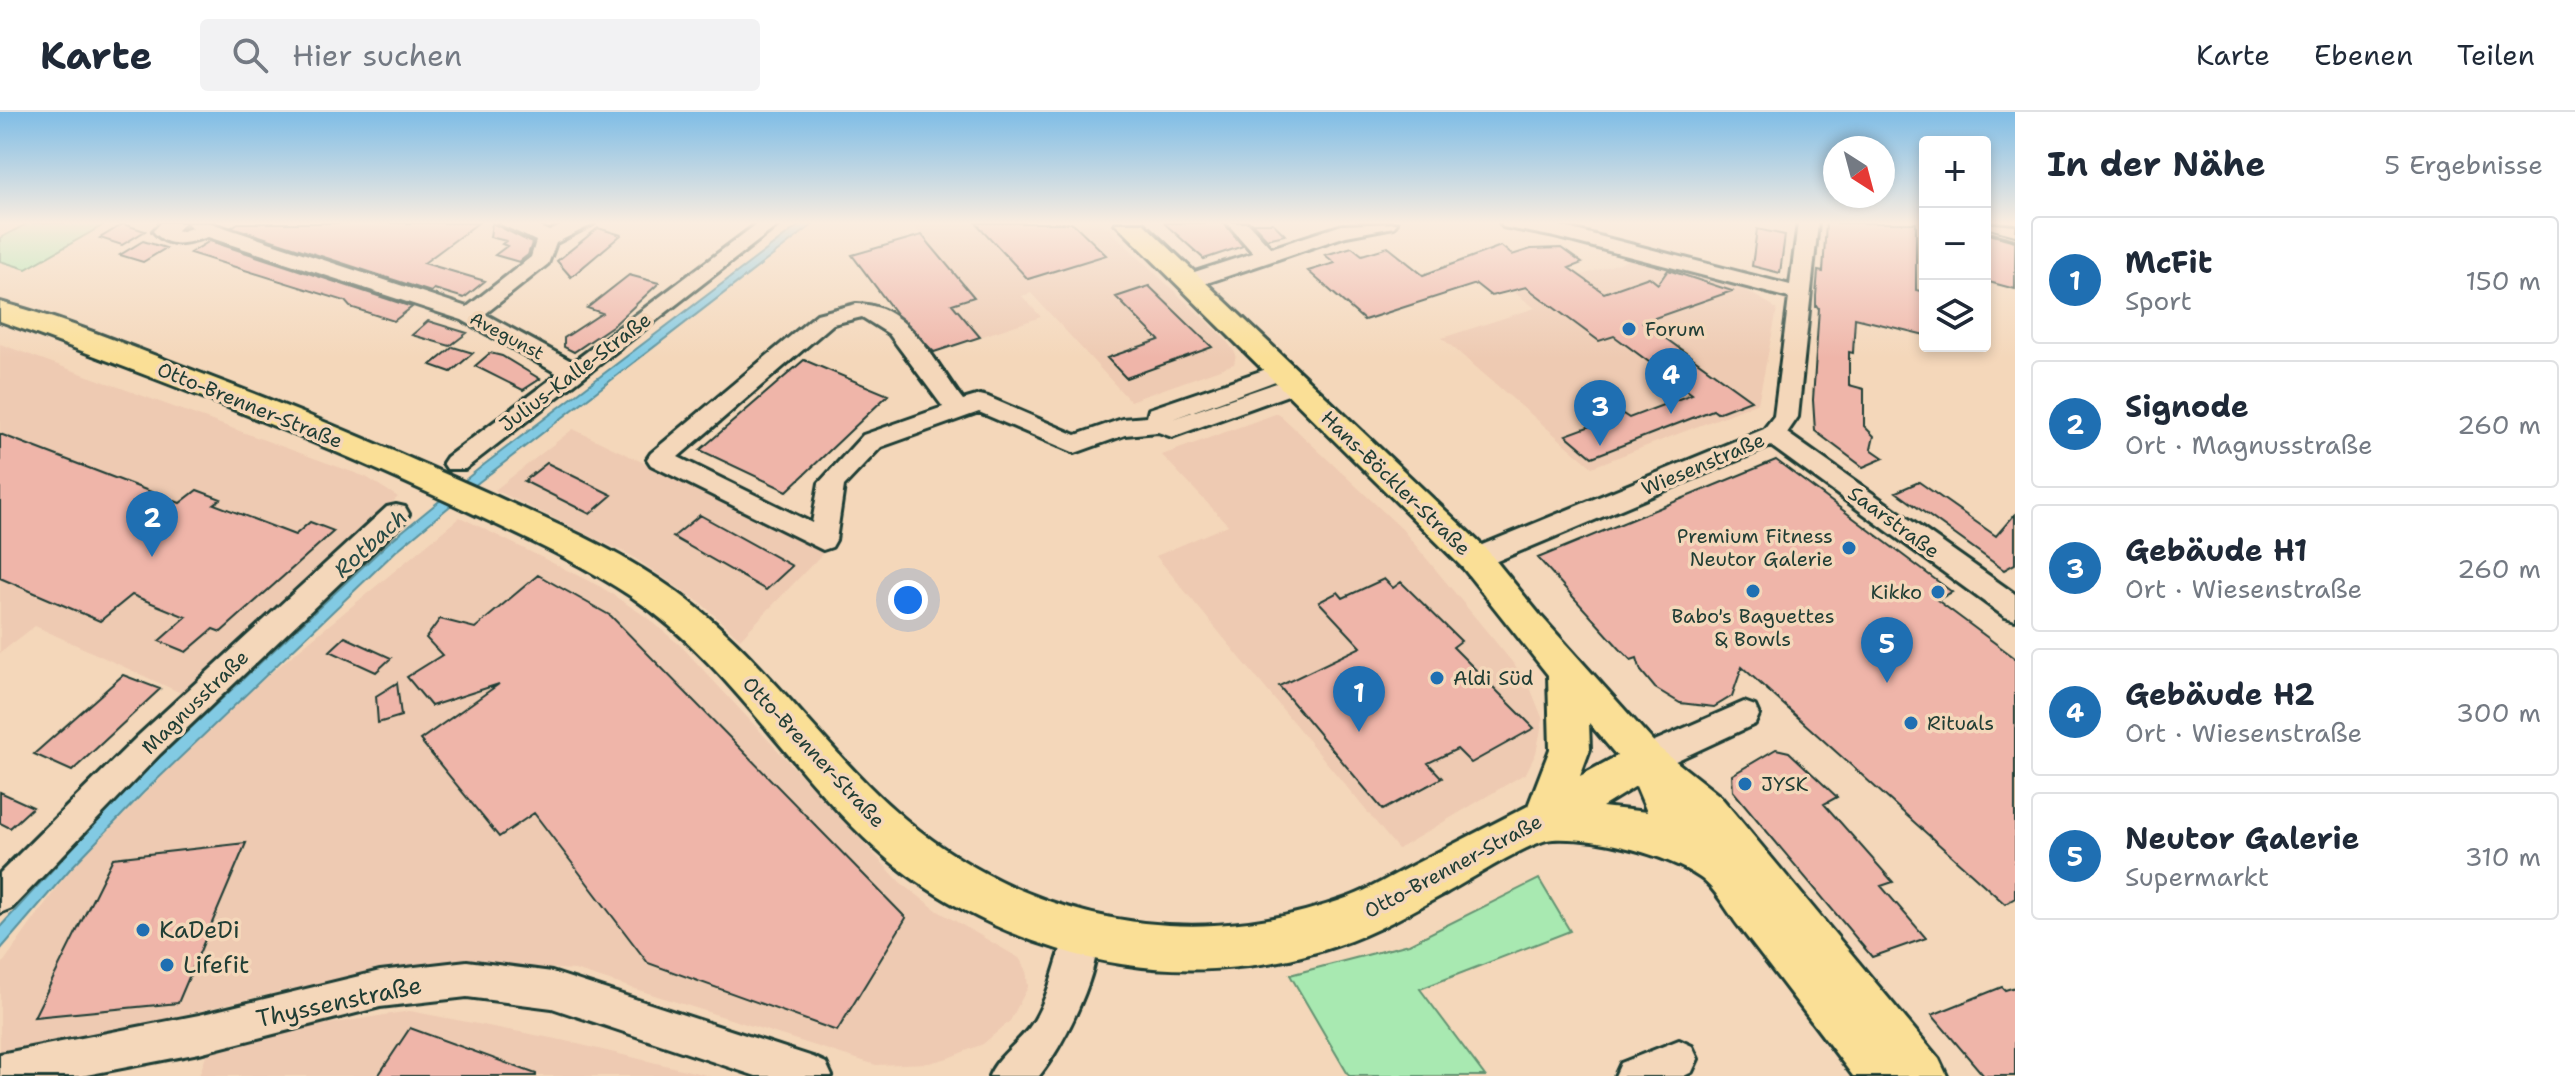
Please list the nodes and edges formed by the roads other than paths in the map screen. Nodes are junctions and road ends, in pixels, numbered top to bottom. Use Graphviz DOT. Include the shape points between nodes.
graph roads {
  1 [pos="329,268"];
  2 [pos="531,268"];
  3 [pos="712,268"];
  4 [pos="1176,268"];
  5 [pos="1230,268"];
  6 [pos="1699,268"];
  7 [pos="1803,268"];
  8 [pos="1190,281"];
  9 [pos="1800,294"];
  10 [pos="0,311"];
  11 [pos="470,315"];
  12 [pos="574,373"];
  13 [pos="1288,378"];
  14 [pos="957,410"];
  15 [pos="1773,435"];
  16 [pos="456,483"];
  17 [pos="396,514"];
  18 [pos="1475,559"];
  19 [pos="2010,599"];
  20 [pos="1567,671"];
  21 [pos="1744,715"];
  22 [pos="1645,760"];
  23 [pos="1544,819"];
  24 [pos="1723,872"];
  25 [pos="0,897"];
  26 [pos="1082,937"];
  27 [pos="1679,1059"];
  28 [pos="0,1073"];
  29 [pos="1019,1074"];
  30 [pos="813,1076"];
  31 [pos="1634,1076"];
  32 [pos="1884,1076"];
  33 [pos="1922,1076"];
  1 -- 11 [label="street, Avegunst"];
  2 -- 11 [label="street"];
  3 -- 12 [label="street, Julius-Kalle-Straße"];
  4 -- 8 [label="main road, Hans-Böckler-Straße"];
  5 -- 8 [label="street"];
  6 -- 9 [label="street"];
  7 -- 9 [label="street, Wiesenstraße"];
  8 -- 13 [label="main road, Hans-Böckler-Straße"];
  9 -- 15 [label="street, Wiesenstraße" via="1786,417"];
  10 -- 16 [label="main road, Otto-Brenner-Straße"];
  11 -- 12 [label="street, Avegunst"];
  12 -- 16 [label="street, Julius-Kalle-Straße"];
  13 -- 14 [label="street" via="1164,423 1122,427 1075,445 980,403"];
  13 -- 18 [label="main road, Hans-Böckler-Straße"];
  14 -- 14 [label="street" via="872,441 832,483 823,540 660,459 825,319 847,311 874,313 892,324"];
  15 -- 18 [label="street, Wiesenstraße"];
  15 -- 19 [label="street, Saarstraße"];
  16 -- 26 [label="main road, Otto-Brenner-Straße" via="648,590 695,627 883,829 934,867 1037,924"];
  17 -- 25 [label="street, Magnusstraße" via="149,745"];
  18 -- 20 [label="main road, Hans-Böckler-Straße"];
  20 -- 22 [label="main road, Hans-Böckler-Straße"];
  20 -- 23 [label="main road" via="1570,749"];
  21 -- 22 [label="street"];
  22 -- 23 [label="main road, Otto-Brenner-Straße"];
  22 -- 24 [label="main road, Hans-Böckler-Straße" via="1667,809"];
  22 -- 33 [label="main road, Hans-Böckler-Straße" via="1705,809"];
  23 -- 24 [label="main road, Hans-Böckler-Straße" via="1649,831"];
  23 -- 26 [label="main road, Otto-Brenner-Straße" via="1361,915 1275,940 1146,948"];
  24 -- 32 [label="main road, Hans-Böckler-Straße"];
  26 -- 29 [label="street" via="1051,1027"];
  27 -- 31 [label="street"];
  28 -- 30 [label="street, Thyssenstraße" via="199,1034 380,989 467,979 552,990"];
}
